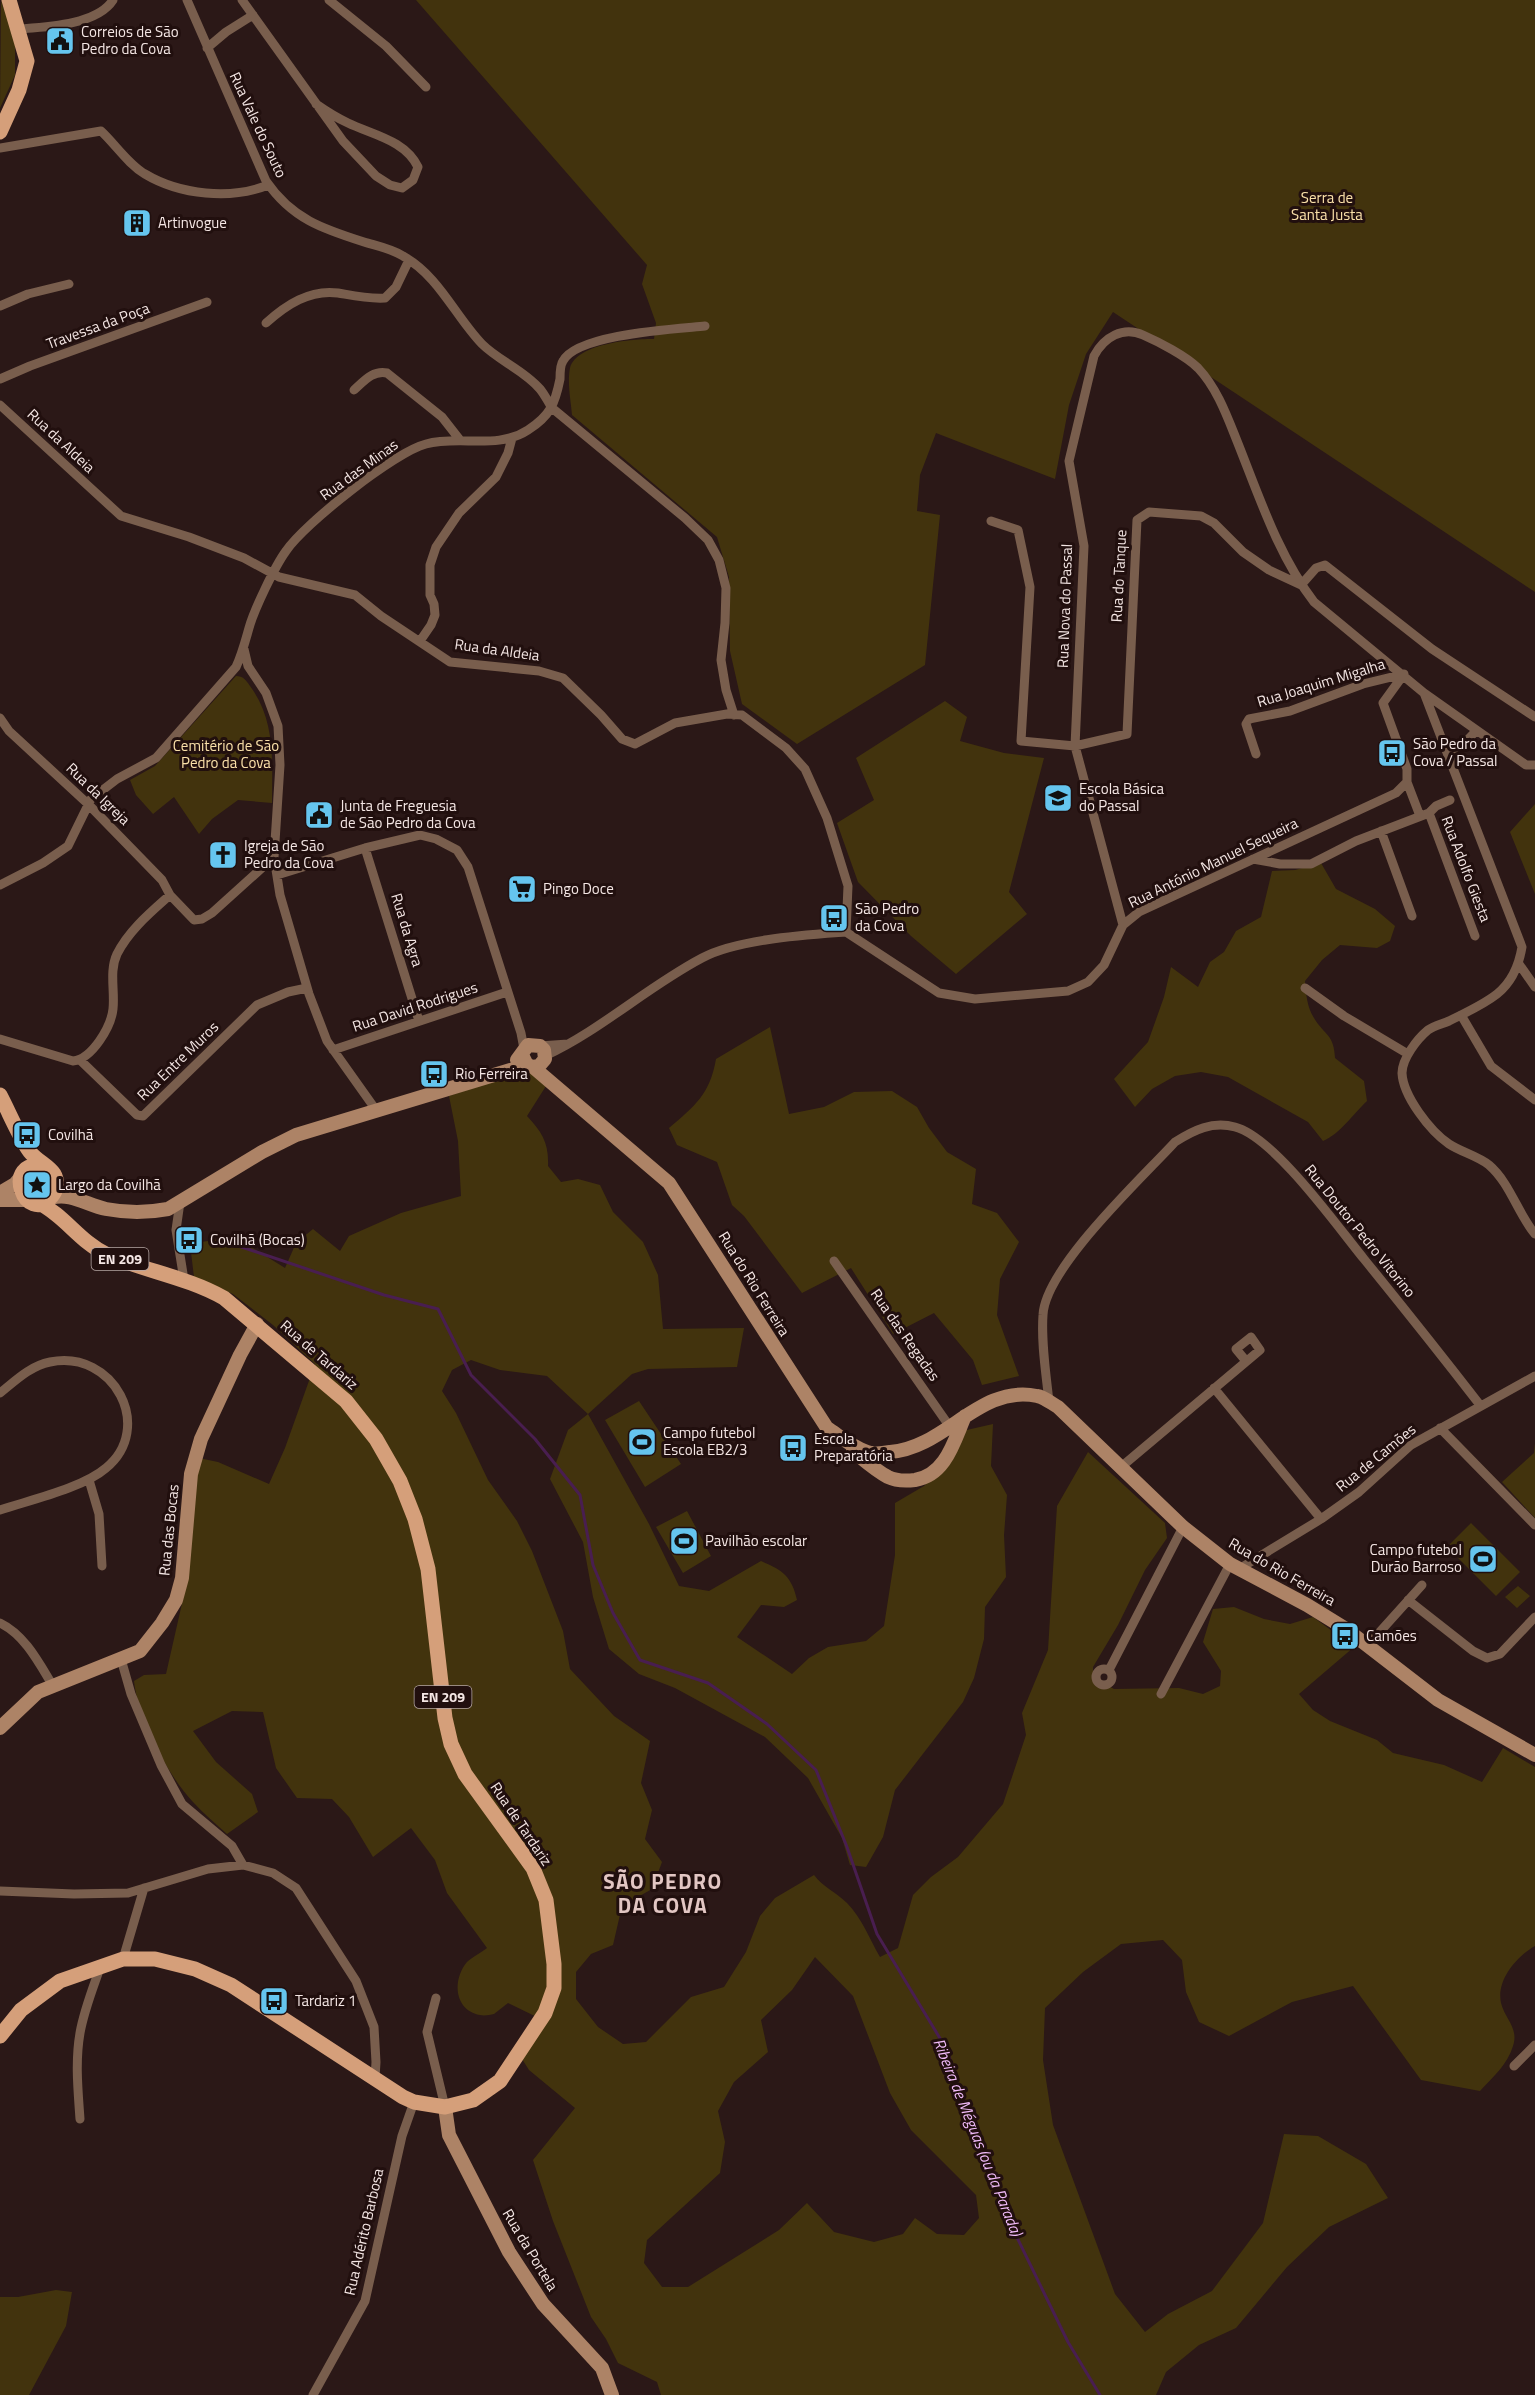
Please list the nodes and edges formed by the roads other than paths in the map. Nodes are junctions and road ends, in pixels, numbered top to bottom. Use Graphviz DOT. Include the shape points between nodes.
graph roads {
  1 [pos="9,0"];
  2 [pos="113,0"];
  3 [pos="187,0"];
  4 [pos="242,0"];
  5 [pos="329,0"];
  6 [pos="253,15"];
  7 [pos="19,29"];
  8 [pos="207,48"];
  9 [pos="426,87"];
  10 [pos="316,104"];
  11 [pos="0,132"];
  12 [pos="0,148"];
  13 [pos="268,185"];
  14 [pos="409,260"];
  15 [pos="69,284"];
  16 [pos="207,302"];
  17 [pos="0,306"];
  18 [pos="266,323"];
  19 [pos="705,326"];
  20 [pos="0,380"];
  21 [pos="354,390"];
  22 [pos="0,405"];
  23 [pos="552,408"];
  24 [pos="512,438"];
  25 [pos="460,440"];
  26 [pos="991,521"];
  27 [pos="273,575"];
  28 [pos="1301,585"];
  29 [pos="420,641"];
  30 [pos="244,649"];
  31 [pos="1404,674"];
  32 [pos="1425,693"];
  33 [pos="734,715"];
  34 [pos="1535,717"];
  35 [pos="0,718"];
  36 [pos="1476,731"];
  37 [pos="1075,746"];
  38 [pos="1256,754"];
  39 [pos="1450,758"];
  40 [pos="1535,765"];
  41 [pos="1407,782"];
  42 [pos="1450,800"];
  43 [pos="88,804"];
  44 [pos="1424,815"];
  45 [pos="1381,831"];
  46 [pos="366,848"];
  47 [pos="274,857"];
  48 [pos="1253,859"];
  49 [pos="277,875"];
  50 [pos="0,885"];
  51 [pos="170,895"];
  52 [pos="1412,916"];
  53 [pos="1123,925"];
  54 [pos="846,932"];
  55 [pos="1475,936"];
  56 [pos="1519,964"];
  57 [pos="1535,987"];
  58 [pos="307,988"];
  59 [pos="1305,988"];
  60 [pos="507,992"];
  61 [pos="1461,1015"];
  62 [pos="419,1021"];
  63 [pos="0,1039"];
  64 [pos="333,1050"];
  65 [pos="1408,1054"];
  66 [pos="534,1056"];
  67 [pos="80,1060"];
  68 [pos="0,1095"];
  69 [pos="1535,1100"];
  70 [pos="376,1110"];
  71 [pos="23,1140"];
  72 [pos="45,1167"];
  73 [pos="21,1175"];
  74 [pos="56,1180"];
  75 [pos="0,1193"];
  76 [pos="74,1198"];
  77 [pos="0,1200"];
  78 [pos="38,1201"];
  79 [pos="180,1202"];
  80 [pos="1535,1234"];
  81 [pos="834,1261"];
  82 [pos="184,1280"];
  83 [pos="257,1324"];
  84 [pos="1246,1361"];
  85 [pos="1535,1376"];
  86 [pos="1214,1388"];
  87 [pos="0,1393"];
  88 [pos="1049,1402"];
  89 [pos="1480,1405"];
  90 [pos="965,1416"];
  91 [pos="950,1427"];
  92 [pos="827,1428"];
  93 [pos="1440,1428"];
  94 [pos="928,1442"];
  95 [pos="1122,1467"];
  96 [pos="938,1471"];
  97 [pos="89,1480"];
  98 [pos="0,1510"];
  99 [pos="1321,1519"];
  100 [pos="1535,1525"];
  101 [pos="1183,1527"];
  102 [pos="102,1566"];
  103 [pos="1234,1567"];
  104 [pos="1422,1585"];
  105 [pos="1408,1600"];
  106 [pos="1535,1617"];
  107 [pos="0,1623"];
  108 [pos="1368,1646"];
  109 [pos="121,1659"];
  110 [pos="1108,1670"];
  111 [pos="53,1686"];
  112 [pos="1161,1694"];
  113 [pos="0,1728"];
  114 [pos="1535,1755"];
  115 [pos="243,1865"];
  116 [pos="144,1888"];
  117 [pos="0,1892"];
  118 [pos="123,1959"];
  119 [pos="101,1965"];
  120 [pos="436,1998"];
  121 [pos="0,2036"];
  122 [pos="1535,2045"];
  123 [pos="1514,2066"];
  124 [pos="375,2078"];
  125 [pos="414,2102"];
  126 [pos="445,2107"];
  127 [pos="80,2119"];
  128 [pos="314,2395"];
  129 [pos="612,2395"];
  1 -- 7 [label="main road"];
  2 -- 7 [label="street" via="107,9 73,22"];
  3 -- 8 [label="street, Rua Vale do Souto"];
  4 -- 6 [label="street"];
  5 -- 9 [label="street" via="386,46"];
  6 -- 8 [label="street"];
  6 -- 10 [label="street"];
  7 -- 11 [label="main road" via="27,61"];
  8 -- 13 [label="street, Rua Vale do Souto"];
  10 -- 10 [label="street" via="376,176 402,188 413,180 418,167 400,145 347,123"];
  12 -- 13 [label="street" via="101,131 144,174 172,186 222,193 252,191"];
  13 -- 14 [label="street, Rua Vale do Souto" via="291,210 318,227 382,247"];
  14 -- 18 [label="street" via="396,287 385,298 318,293 282,308"];
  14 -- 23 [label="street, Rua Vale do Souto" via="435,281 484,345 524,374"];
  15 -- 17 [label="street"];
  16 -- 20 [label="street, Travessa da Poça"];
  19 -- 23 [label="street" via="609,338 575,348 563,361"];
  21 -- 25 [label="street" via="373,373 387,373 442,417"];
  22 -- 27 [label="street, Rua da Aldeia" via="122,516 244,558"];
  23 -- 24 [label="street" via="527,431"];
  23 -- 33 [label="street, Rua Vale do Souto" via="708,540 726,588 721,660"];
  24 -- 25 [label="street, Rua das Minas"];
  24 -- 29 [label="street" via="496,477 459,513 436,547 430,565 435,615"];
  25 -- 27 [label="street, Rua das Minas" via="424,444 398,456 302,532 286,550"];
  26 -- 37 [label="street" via="1018,530 1030,587 1021,741"];
  27 -- 29 [label="street, Rua da Aldeia" via="355,595"];
  27 -- 30 [label="street, Rua das Minas" via="249,627"];
  28 -- 31 [label="street, Rua Nova do Passal" via="1314,602"];
  28 -- 34 [label="street" via="1316,568 1325,565 1432,649"];
  28 -- 37 [label="street, Rua do Tanque" via="1243,552 1202,516 1149,512 1137,520 1127,734"];
  28 -- 37 [label="street, Rua Nova do Passal" via="1285,559 1221,403 1198,367 1136,332 1120,333 1106,340 1094,356 1069,461 1084,546"];
  29 -- 33 [label="street, Rua da Aldeia" via="450,662 539,671 563,678 622,739 635,744 675,723"];
  30 -- 43 [label="street, Rua das Minas" via="236,667 156,758 117,779"];
  30 -- 47 [label="street" via="248,666 266,693 278,726 280,765"];
  31 -- 32 [label="street, Rua Nova do Passal"];
  31 -- 38 [label="street, Rua Joaquim Migalha" via="1363,684 1290,711 1249,719 1246,724"];
  31 -- 41 [label="street" via="1383,703 1407,769"];
  32 -- 36 [label="street, Rua Nova do Passal"];
  32 -- 39 [label="street"];
  33 -- 54 [label="street" via="742,715 786,748 805,769 827,818 848,886"];
  35 -- 43 [label="street, Rua da Igreja" via="9,731"];
  36 -- 39 [label="street"];
  36 -- 40 [label="street, Rua Nova do Passal" via="1526,765"];
  37 -- 53 [label="street, Rua Nova do Passal"];
  39 -- 56 [label="street" via="1522,947"];
  41 -- 44 [label="street, Rua Adolfo Giesta"];
  41 -- 48 [label="street, Rua António Manuel Sequeira" via="1396,793"];
  42 -- 44 [label="street"];
  43 -- 50 [label="street" via="68,846"];
  43 -- 51 [label="street, Rua da Igreja" via="162,880"];
  44 -- 45 [label="street"];
  44 -- 55 [label="street, Rua Adolfo Giesta"];
  45 -- 48 [label="street" via="1311,864"];
  45 -- 52 [label="street"];
  46 -- 49 [label="street"];
  46 -- 60 [label="street" via="420,836 457,850 468,867"];
  46 -- 62 [label="street, Rua da Agra"];
  47 -- 49 [label="street"];
  47 -- 51 [label="street, Rua da Igreja" via="202,919 194,920"];
  48 -- 53 [label="street, Rua António Manuel Sequeira" via="1139,912"];
  49 -- 58 [label="street"];
  51 -- 67 [label="street" via="147,916 116,955 113,1011 98,1044"];
  53 -- 54 [label="street, Rua António Manuel Sequeira" via="1104,965 1088,982 1068,991 975,999 939,993"];
  54 -- 66 [label="street" via="751,943 703,957 570,1044"];
  56 -- 57 [label="street"];
  56 -- 61 [label="street" via="1498,993"];
  58 -- 64 [label="street"];
  58 -- 67 [label="street, Rua Entre Muros" via="257,1005 142,1116 136,1115"];
  59 -- 65 [label="street"];
  60 -- 62 [label="street, Rua David Rodrigues"];
  60 -- 66 [label="street" via="521,1033"];
  61 -- 65 [label="street" via="1428,1030"];
  61 -- 69 [label="street" via="1491,1066"];
  62 -- 64 [label="street, Rua David Rodrigues"];
  63 -- 67 [label="street"];
  64 -- 70 [label="street"];
  65 -- 80 [label="street" via="1402,1071 1406,1090 1418,1112 1448,1143 1489,1166"];
  66 -- 70 [label="street" via="504,1071"];
  66 -- 92 [label="street, Rua do Rio Ferreira" via="563,1091 669,1183"];
  68 -- 71 [label="main road"];
  70 -- 79 [label="street" via="296,1135"];
  71 -- 72 [label="main road"];
  71 -- 73 [label="main road, EN 209" via="26,1153"];
  72 -- 73 [label="main road" via="33,1166"];
  72 -- 74 [label="main road"];
  73 -- 75 [label="street"];
  73 -- 78 [label="main road, EN 209" via="19,1190"];
  74 -- 76 [label="street"];
  74 -- 78 [label="main road" via="57,1187"];
  76 -- 78 [label="street"];
  76 -- 79 [label="street" via="106,1209 139,1212 168,1209"];
  77 -- 78 [label="street"];
  78 -- 82 [label="main road, Rua de Tardariz / EN 209" via="53,1208 89,1245"];
  79 -- 82 [label="street" via="176,1230"];
  81 -- 91 [label="street, Rua das Regadas"];
  82 -- 83 [label="main road, Rua de Tardariz / EN 209" via="224,1298"];
  83 -- 109 [label="street, Rua das Bocas" via="201,1439 191,1474 182,1578 176,1600 140,1651"];
  83 -- 126 [label="main road, Rua de Tardariz / EN 209" via="346,1401 376,1439 400,1481 428,1569 451,1744 465,1774 533,1868 546,1900 554,1988 545,2013 500,2081 472,2100"];
  84 -- 86 [label="street"];
  85 -- 89 [label="street, Rua de Camões"];
  86 -- 95 [label="street"];
  86 -- 99 [label="street"];
  87 -- 97 [label="street" via="31,1369 67,1360 85,1363 115,1383 128,1419 126,1436 119,1454"];
  88 -- 89 [label="street, Rua Doutor Pedro Vitorino" via="1042,1313 1052,1284 1079,1245 1175,1142 1194,1130 1214,1125 1235,1127 1251,1134 1315,1196"];
  88 -- 90 [label="street, Rua do Rio Ferreira" via="1039,1396 998,1398"];
  88 -- 95 [label="street, Rua do Rio Ferreira"];
  89 -- 93 [label="street, Rua de Camões"];
  90 -- 91 [label="street, Rua do Rio Ferreira"];
  90 -- 96 [label="street"];
  91 -- 94 [label="street, Rua do Rio Ferreira"];
  92 -- 94 [label="street, Rua do Rio Ferreira" via="873,1454 904,1451"];
  92 -- 96 [label="street" via="889,1478 906,1481"];
  93 -- 99 [label="street, Rua de Camões" via="1411,1445 1359,1492"];
  93 -- 100 [label="street"];
  94 -- 96 [label="street" via="942,1454"];
  95 -- 101 [label="street, Rua do Rio Ferreira"];
  97 -- 98 [label="street"];
  97 -- 102 [label="street" via="99,1514"];
  99 -- 103 [label="street, Rua de Camões"];
  101 -- 103 [label="street, Rua do Rio Ferreira"];
  101 -- 110 [label="street"];
  103 -- 108 [label="street, Rua do Rio Ferreira" via="1307,1605"];
  103 -- 112 [label="street"];
  104 -- 105 [label="street"];
  105 -- 106 [label="street" via="1487,1658 1500,1654"];
  105 -- 108 [label="street"];
  107 -- 111 [label="street" via="23,1641"];
  108 -- 114 [label="street, Rua do Rio Ferreira" via="1438,1700"];
  109 -- 111 [label="street, Rua das Bocas"];
  109 -- 115 [label="street" via="131,1694 182,1804 232,1846"];
  111 -- 113 [label="street, Rua das Bocas" via="38,1692"];
  115 -- 116 [label="street" via="208,1869"];
  115 -- 124 [label="street" via="273,1873 296,1888 356,1981 374,2027"];
  116 -- 117 [label="street" via="128,1893"];
  116 -- 118 [label="street"];
  118 -- 119 [label="main road, Rua de Tardariz / EN 209"];
  118 -- 124 [label="main road, Rua de Tardariz / EN 209" via="155,1959 195,1969 231,1985"];
  119 -- 121 [label="main road, Rua de Tardariz / EN 209" via="60,1981 21,2010"];
  119 -- 127 [label="street" via="79,2034"];
  120 -- 126 [label="street" via="427,2032"];
  122 -- 123 [label="street"];
  124 -- 125 [label="main road, Rua de Tardariz / EN 209"];
  125 -- 126 [label="main road, Rua de Tardariz / EN 209"];
  125 -- 128 [label="street, Rua Adérito Barbosa" via="402,2136 365,2301"];
  126 -- 129 [label="street, Rua da Portela" via="448,2135 509,2252 543,2304 602,2368"];
}
